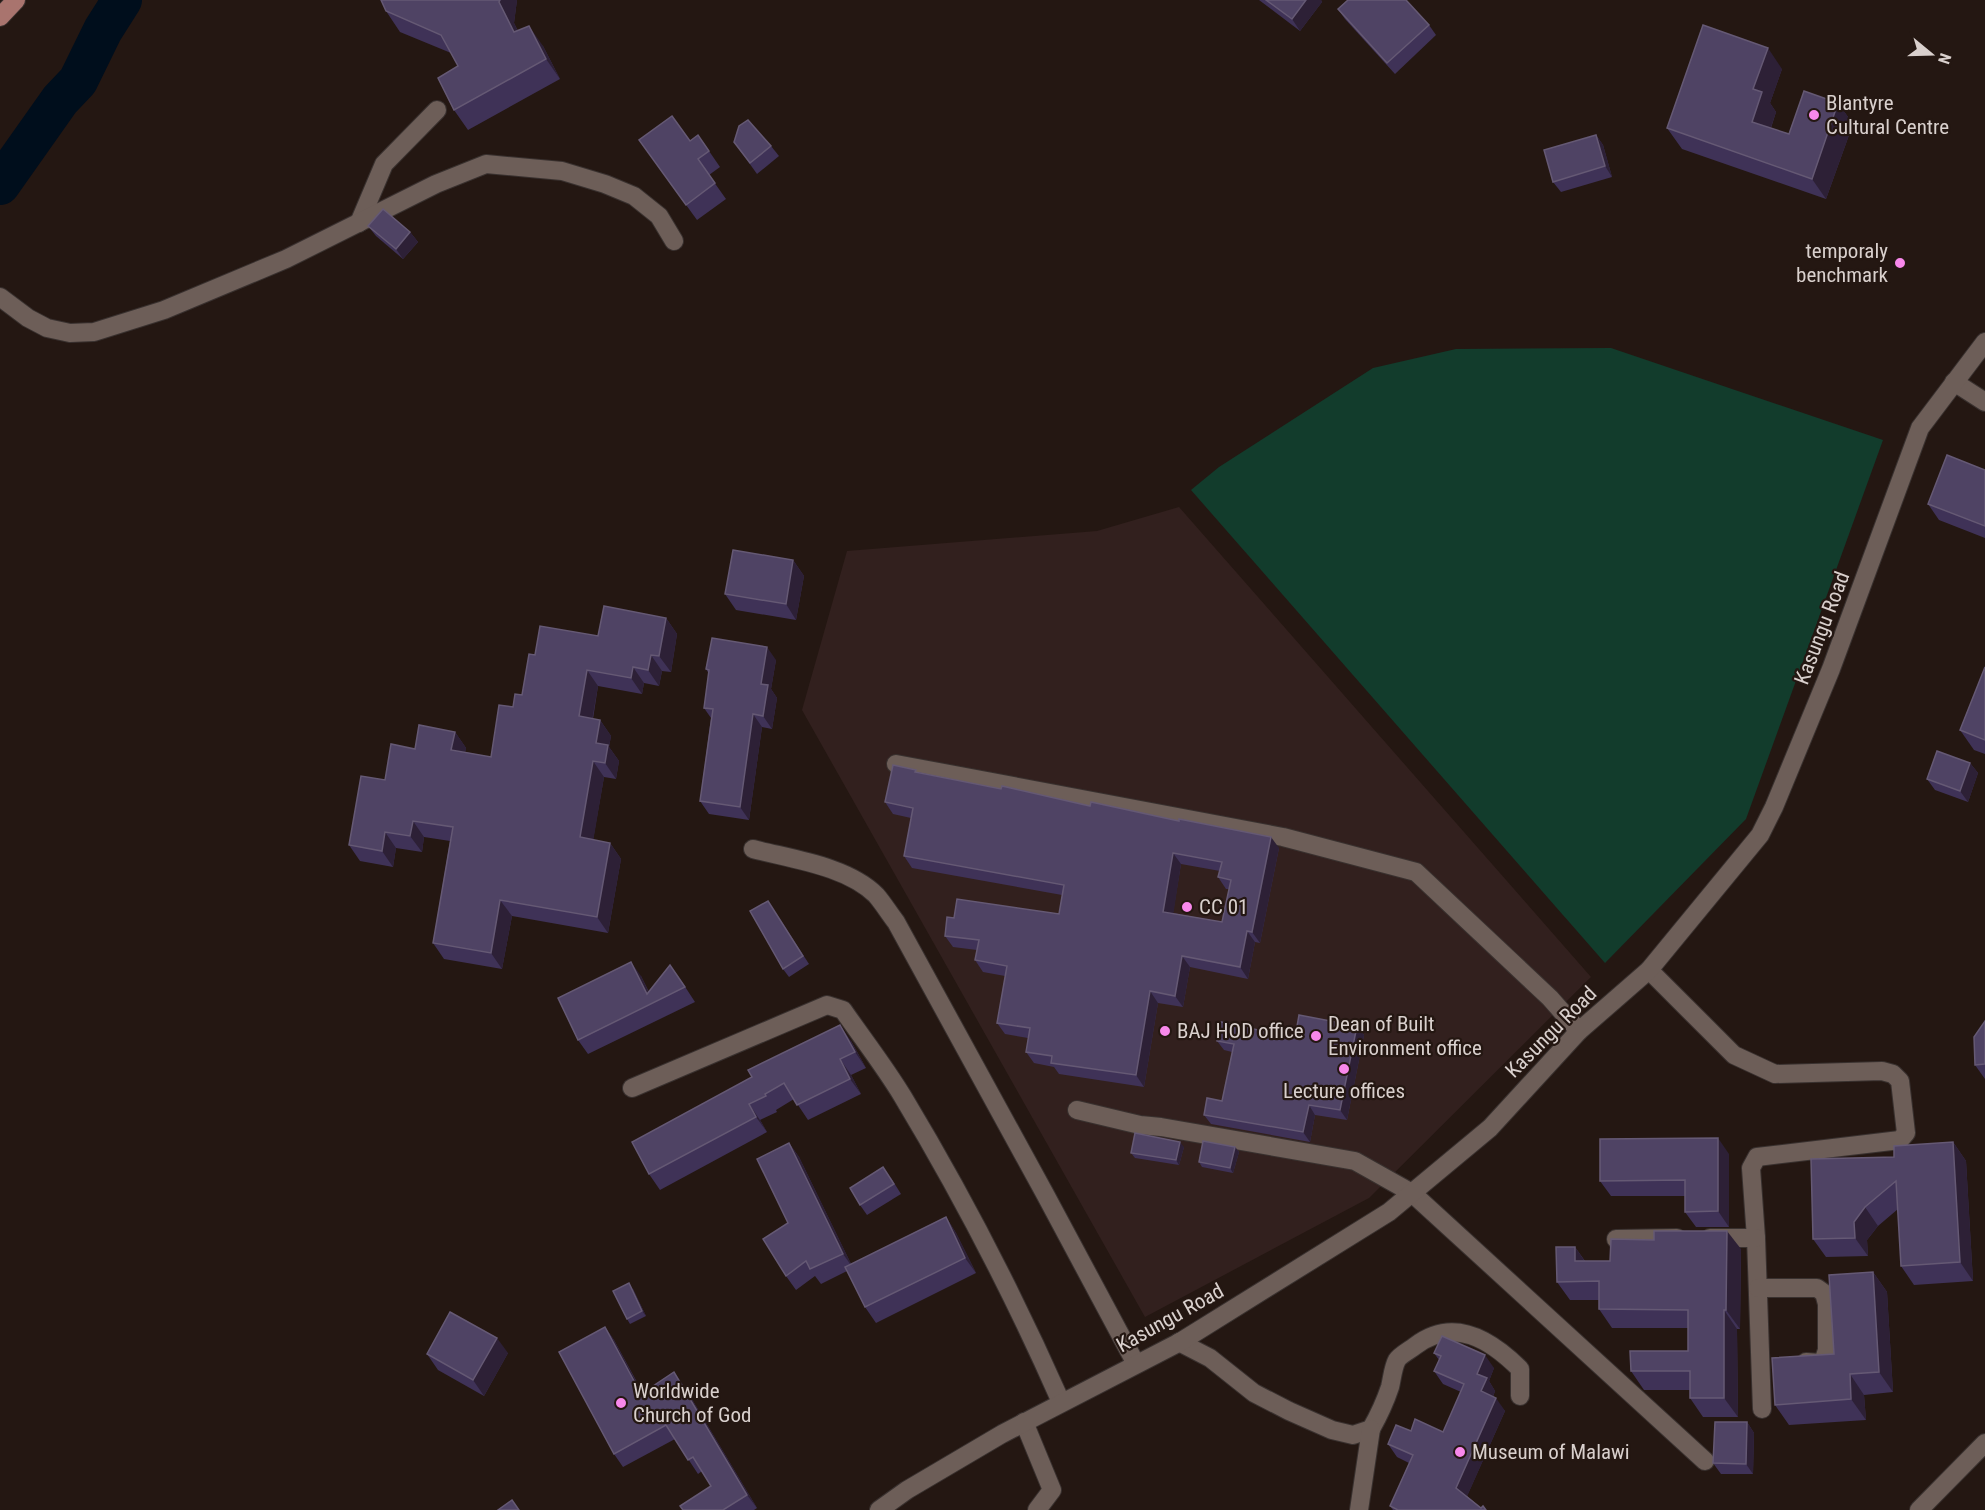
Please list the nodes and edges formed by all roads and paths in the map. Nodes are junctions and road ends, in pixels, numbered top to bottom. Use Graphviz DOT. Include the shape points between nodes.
graph roads {
  1 [pos="16,0"];
  2 [pos="0,17"];
  3 [pos="438,110"];
  4 [pos="359,223"];
  5 [pos="674,241"];
  6 [pos="0,297"];
  7 [pos="1985,342"];
  8 [pos="1954,382"];
  9 [pos="1985,402"];
  10 [pos="896,764"];
  11 [pos="753,849"];
  12 [pos="1649,970"];
  13 [pos="1579,1031"];
  14 [pos="633,1088"];
  15 [pos="1077,1110"];
  16 [pos="1412,1193"];
  17 [pos="1756,1238"];
  18 [pos="1616,1239"];
  19 [pos="1758,1288"];
  20 [pos="1179,1342"];
  21 [pos="1760,1360"];
  22 [pos="1136,1364"];
  23 [pos="1520,1396"];
  24 [pos="1061,1402"];
  25 [pos="1762,1409"];
  26 [pos="1024,1422"];
  27 [pos="1371,1429"];
  28 [pos="1985,1443"];
  29 [pos="1705,1461"];
  30 [pos="879,1510"];
  31 [pos="1037,1510"];
  32 [pos="1359,1510"];
  33 [pos="1918,1510"];
  1 -- 2 [label="main road"];
  3 -- 4 [label="street" via="384,164"];
  4 -- 5 [label="street" via="486,164 561,171 605,184 634,196 659,216"];
  4 -- 6 [label="street" via="286,259 164,310 94,332 70,333 47,328"];
  7 -- 8 [label="street, Kasungu Road"];
  8 -- 9 [label="street"];
  8 -- 12 [label="street, Kasungu Road" via="1920,428 1831,669 1760,835"];
  10 -- 13 [label="street" via="1283,837 1416,872"];
  11 -- 22 [label="street" via="854,879 875,895 896,922"];
  12 -- 13 [label="street, Kasungu Road"];
  12 -- 17 [label="street" via="1734,1055 1775,1074 1882,1071 1900,1081 1906,1133 1900,1140 1757,1157 1751,1168"];
  13 -- 16 [label="street, Kasungu Road" via="1491,1128"];
  14 -- 24 [label="street" via="827,1005 843,1010 902,1095 971,1217"];
  15 -- 16 [label="street" via="1140,1125 1355,1161"];
  16 -- 20 [label="street, Kasungu Road" via="1389,1212"];
  16 -- 29 [label="street"];
  17 -- 18 [label="street"];
  17 -- 19 [label="street"];
  19 -- 21 [label="street"];
  19 -- 21 [label="street" via="1817,1288 1824,1293 1827,1304 1827,1350 1820,1363"];
  20 -- 22 [label="street, Kasungu Road"];
  20 -- 27 [label="street" via="1210,1358 1254,1393 1289,1411 1353,1435"];
  21 -- 25 [label="street"];
  22 -- 24 [label="street, Kasungu Road"];
  23 -- 27 [label="street" via="1520,1369 1506,1355 1482,1339 1459,1331 1442,1332 1422,1340 1398,1359 1382,1410"];
  24 -- 26 [label="street, Kasungu Road"];
  26 -- 30 [label="street, Kasungu Road"];
  26 -- 31 [label="street" via="1052,1490"];
  27 -- 32 [label="street"];
  28 -- 33 [label="street"];
}
